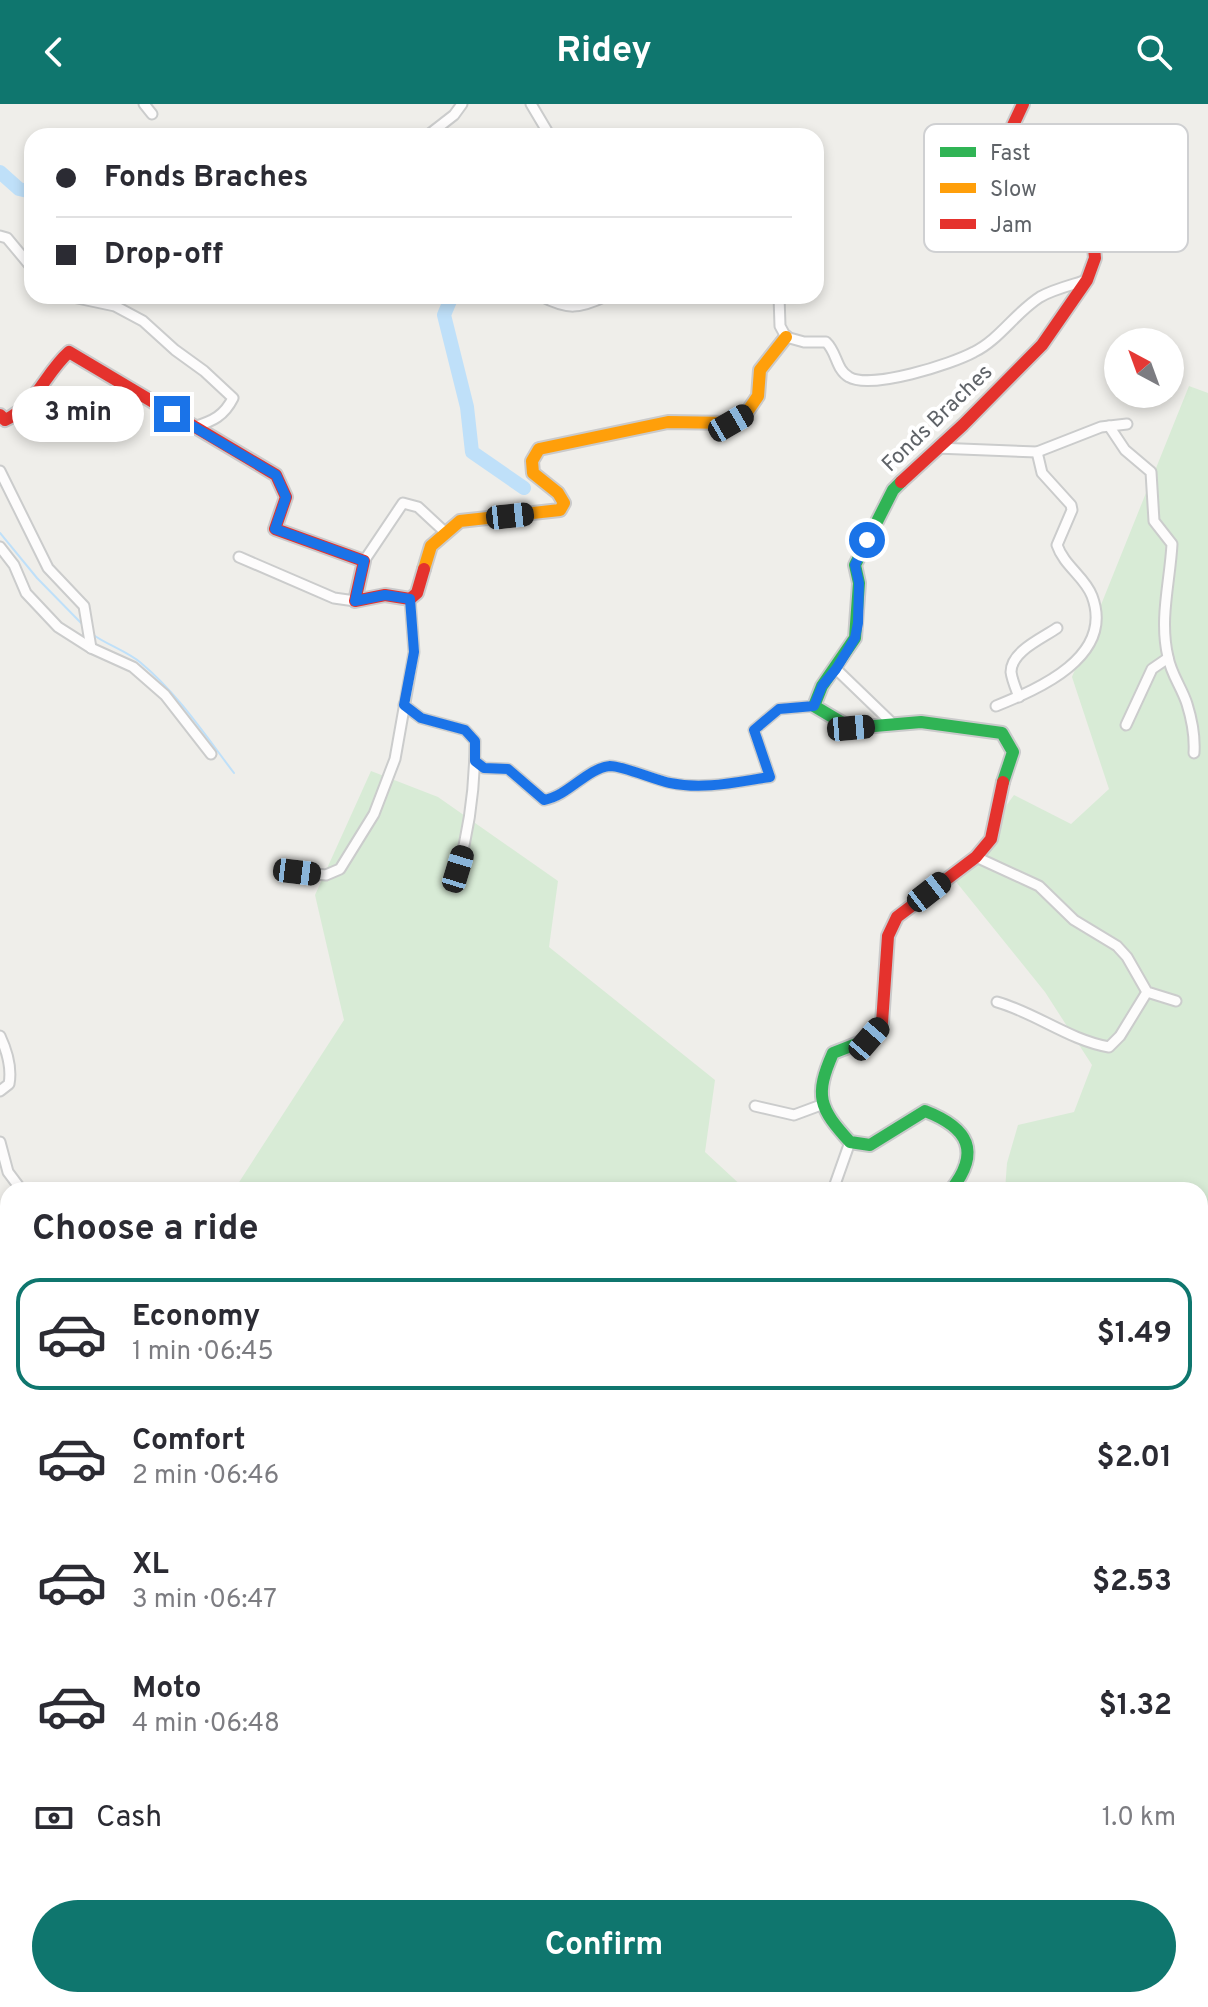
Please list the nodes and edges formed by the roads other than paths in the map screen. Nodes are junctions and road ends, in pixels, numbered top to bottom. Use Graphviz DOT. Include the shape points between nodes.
graph roads {
  1 [pos="144,104"];
  2 [pos="462,104"];
  3 [pos="531,104"];
  4 [pos="1023,104"];
  5 [pos="152,114"];
  6 [pos="1014,124"];
  7 [pos="437,128"];
  8 [pos="545,128"];
  9 [pos="0,236"];
  10 [pos="1094,252"];
  11 [pos="24,258"];
  12 [pos="1087,280"];
  13 [pos="106,304"];
  14 [pos="556,304"];
  15 [pos="590,304"];
  16 [pos="779,304"];
  17 [pos="786,337"];
  18 [pos="0,415"];
  19 [pos="1127,424"];
  20 [pos="1109,426"];
  21 [pos="194,427"];
  22 [pos="936,448"];
  23 [pos="1037,452"];
  24 [pos="0,471"];
  25 [pos="446,533"];
  26 [pos="0,547"];
  27 [pos="239,557"];
  28 [pos="364,561"];
  29 [pos="410,599"];
  30 [pos="355,601"];
  31 [pos="1057,628"];
  32 [pos="91,648"];
  33 [pos="1168,658"];
  34 [pos="836,669"];
  35 [pos="1019,697"];
  36 [pos="404,705"];
  37 [pos="814,706"];
  38 [pos="996,706"];
  39 [pos="893,724"];
  40 [pos="1126,725"];
  41 [pos="1194,753"];
  42 [pos="211,754"];
  43 [pos="475,761"];
  44 [pos="976,857"];
  45 [pos="458,869"];
  46 [pos="297,872"];
  47 [pos="1147,992"];
  48 [pos="1176,1001"];
  49 [pos="997,1002"];
  50 [pos="0,1036"];
  51 [pos="2,1087"];
  52 [pos="0,1099"];
  53 [pos="821,1105"];
  54 [pos="755,1106"];
  55 [pos="0,1142"];
  56 [pos="850,1142"];
  57 [pos="16,1182"];
  58 [pos="836,1182"];
  59 [pos="957,1182"];
  1 -- 5 [label="street"];
  2 -- 7 [label="street"];
  3 -- 8 [label="street"];
  4 -- 6 [label="street, Fonds Braches"];
  9 -- 11 [label="street"];
  10 -- 12 [label="street, Fonds Braches"];
  12 -- 17 [label="street" via="1042,296 976,352 906,376 853,379 839,367 826,342"];
  12 -- 22 [label="street, Fonds Braches" via="1042,345"];
  13 -- 21 [label="street" via="143,321 233,398 216,420"];
  14 -- 15 [label="street"];
  16 -- 17 [label="street"];
  17 -- 25 [label="street" via="760,370 758,396 745,415 731,423 668,422 539,449 533,473 558,493 564,503 560,510 460,521"];
  18 -- 21 [label="street" via="5,420 29,405 69,352"];
  19 -- 20 [label="street"];
  20 -- 23 [label="street"];
  20 -- 33 [label="street" via="1125,450 1151,472 1154,521 1172,544 1164,614"];
  21 -- 28 [label="street" via="276,475 286,497 275,529"];
  22 -- 23 [label="street"];
  22 -- 34 [label="street, Fonds Braches" via="893,490 855,565 858,623"];
  23 -- 35 [label="street" via="1042,473 1071,505 1057,545 1062,559 1092,594 1095,611 1092,640 1071,665"];
  24 -- 32 [label="street" via="48,568 84,606"];
  25 -- 28 [label="street" via="418,507 403,503"];
  25 -- 29 [label="street" via="431,546 417,593"];
  26 -- 32 [label="street" via="26,593 58,627"];
  27 -- 30 [label="street" via="334,598"];
  28 -- 30 [label="street"];
  29 -- 30 [label="street" via="385,595"];
  29 -- 36 [label="street" via="414,652"];
  31 -- 35 [label="street" via="1014,661 1011,671"];
  32 -- 42 [label="street" via="133,667 165,695"];
  33 -- 40 [label="street" via="1152,669"];
  33 -- 41 [label="street" via="1187,703"];
  34 -- 37 [label="street, Fonds Braches"];
  34 -- 39 [label="street"];
  35 -- 38 [label="street"];
  36 -- 43 [label="street" via="421,718 465,730 475,741"];
  36 -- 46 [label="street" via="395,759 374,814 340,869 326,875"];
  37 -- 39 [label="street" via="851,728"];
  37 -- 43 [label="street" via="779,709 754,730 770,777 700,788 610,766 559,797 544,800 508,769 484,768"];
  39 -- 44 [label="street" via="921,722 1002,733 1013,752 991,839"];
  43 -- 45 [label="street" via="467,839"];
  44 -- 47 [label="street" via="1039,886 1074,920 1117,946"];
  44 -- 53 [label="street" via="897,917 888,936 882,1023 869,1039 833,1053 818,1093"];
  47 -- 48 [label="street"];
  47 -- 49 [label="street" via="1109,1047"];
  50 -- 51 [label="street" via="7,1052"];
  51 -- 52 [label="street"];
  53 -- 54 [label="street" via="794,1115"];
  53 -- 56 [label="street"];
  55 -- 57 [label="street"];
  56 -- 58 [label="street"];
  56 -- 59 [label="street" via="870,1145 925,1111 939,1115 969,1152"];
}
